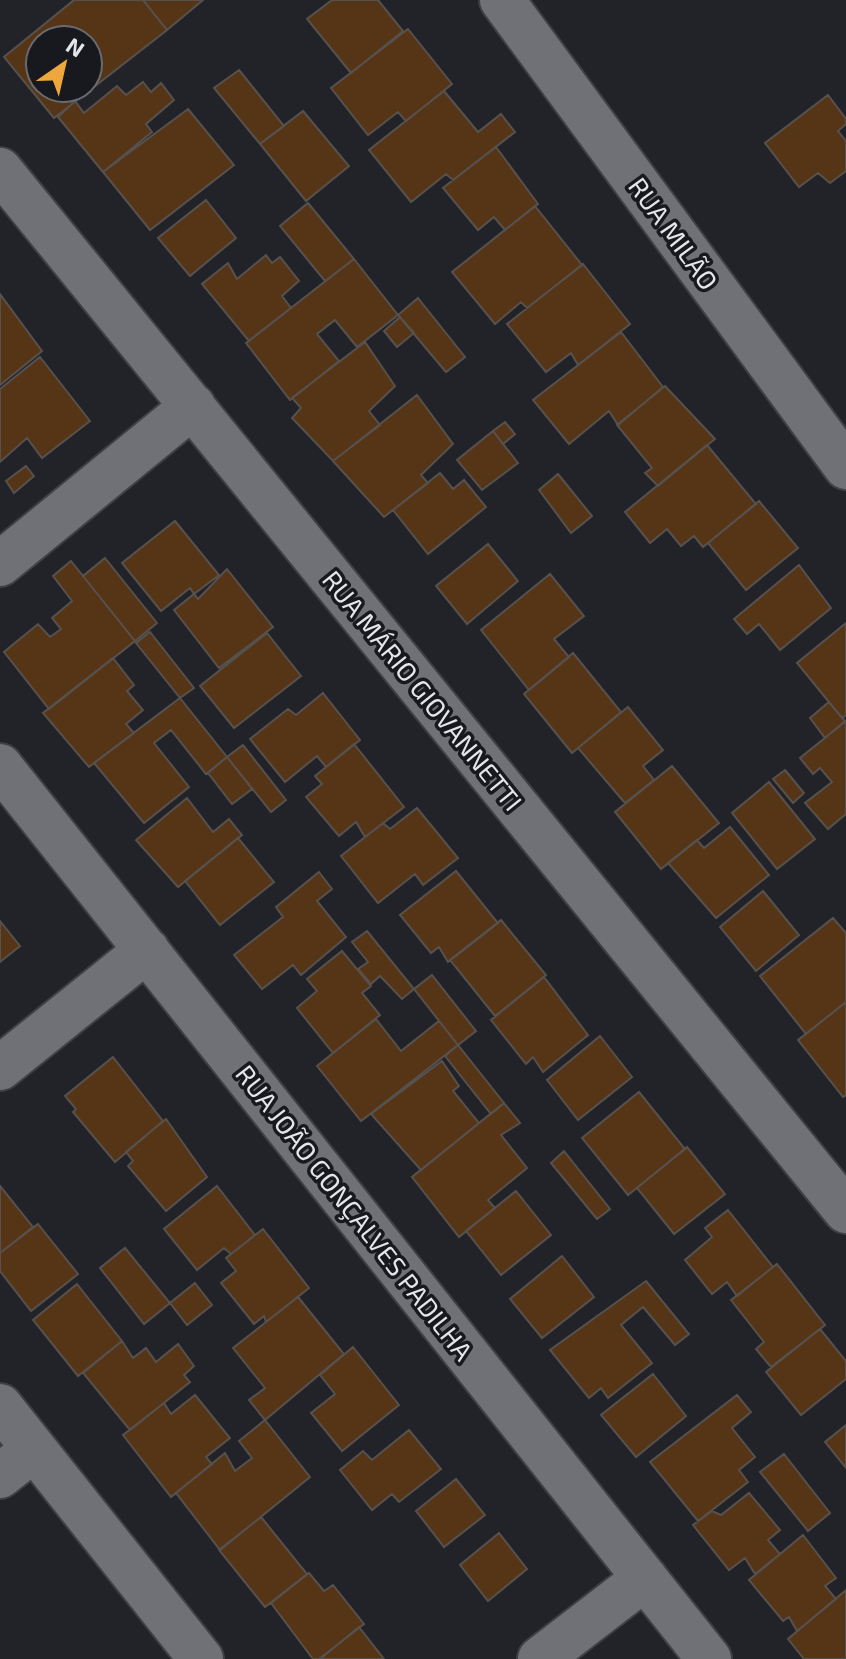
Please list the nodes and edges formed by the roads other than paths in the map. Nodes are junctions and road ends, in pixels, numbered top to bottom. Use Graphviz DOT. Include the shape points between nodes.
graph roads {
  1 [pos="502,0"];
  2 [pos="0,170"];
  3 [pos="193,406"];
  4 [pos="846,467"];
  5 [pos="0,564"];
  6 [pos="0,766"];
  7 [pos="147,950"];
  8 [pos="0,1068"];
  9 [pos="846,1211"];
  10 [pos="0,1406"];
  11 [pos="17,1463"];
  12 [pos="645,1578"];
  13 [pos="201,1659"];
  14 [pos="540,1659"];
  15 [pos="709,1659"];
  1 -- 4 [label="street, RUA MILÃO"];
  2 -- 3 [label="street, RUA MÁRIO GIOVANNETTI"];
  3 -- 5 [label="street"];
  3 -- 9 [label="street, RUA MÁRIO GIOVANNETTI"];
  6 -- 7 [label="street, RUA JOÃO GONÇALVES PADILHA"];
  7 -- 8 [label="street"];
  7 -- 12 [label="street, RUA JOÃO GONÇALVES PADILHA"];
  10 -- 11 [label="street"];
  11 -- 13 [label="street"];
  12 -- 14 [label="street"];
  12 -- 15 [label="street, RUA JOÃO GONÇALVES PADILHA"];
}
